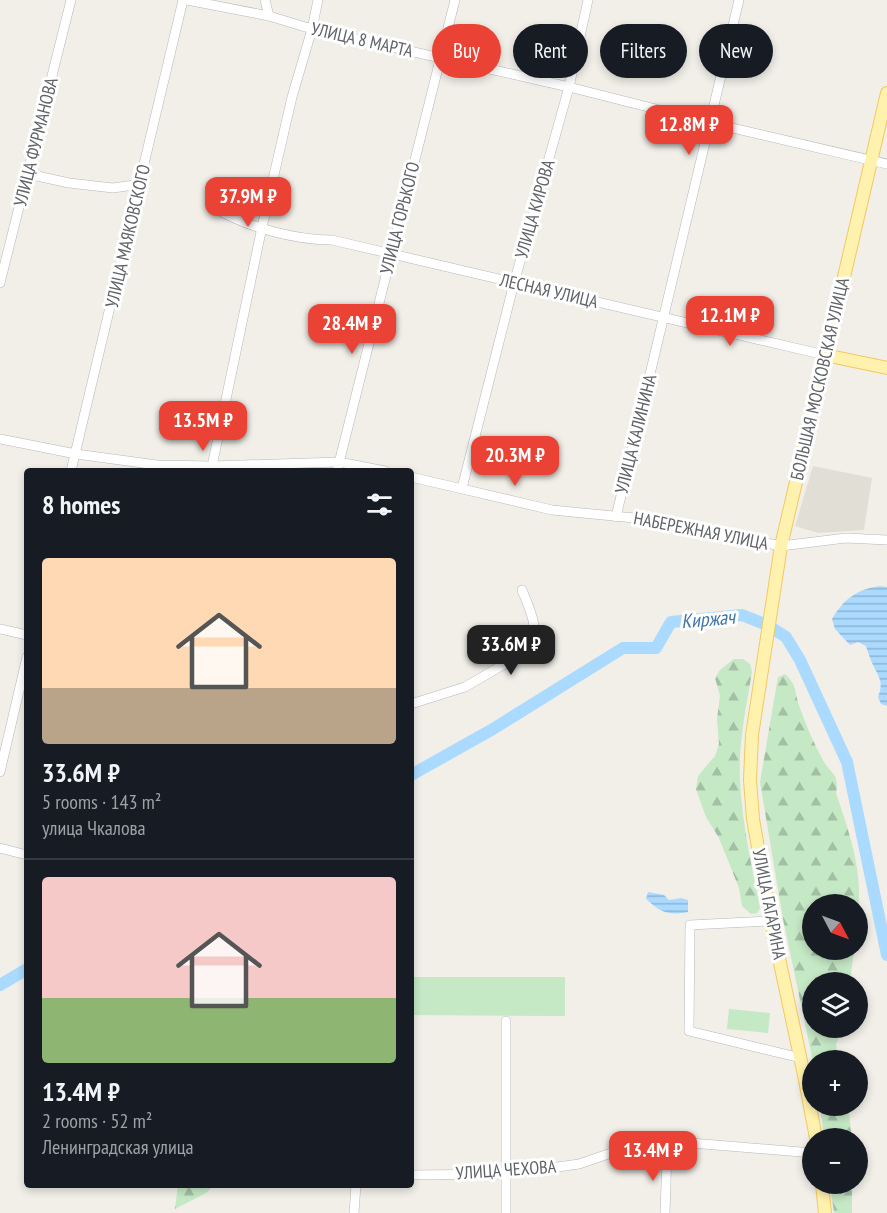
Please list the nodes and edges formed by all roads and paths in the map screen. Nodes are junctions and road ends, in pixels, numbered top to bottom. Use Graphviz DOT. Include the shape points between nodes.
graph roads {
  1 [pos="71,0"];
  2 [pos="185,0"];
  3 [pos="265,0"];
  4 [pos="318,0"];
  5 [pos="455,0"];
  6 [pos="588,0"];
  7 [pos="739,0"];
  8 [pos="269,16"];
  9 [pos="449,24"];
  10 [pos="312,29"];
  11 [pos="432,56"];
  12 [pos="501,72"];
  13 [pos="436,78"];
  14 [pos="569,87"];
  15 [pos="887,93"];
  16 [pos="711,123"];
  17 [pos="871,161"];
  18 [pos="887,164"];
  19 [pos="28,174"];
  20 [pos="141,184"];
  21 [pos="215,208"];
  22 [pos="262,227"];
  23 [pos="391,254"];
  24 [pos="0,283"];
  25 [pos="514,283"];
  26 [pos="665,318"];
  27 [pos="825,355"];
  28 [pos="887,368"];
  29 [pos="0,439"];
  30 [pos="76,454"];
  31 [pos="338,466"];
  32 [pos="72,468"];
  33 [pos="211,468"];
  34 [pos="357,468"];
  35 [pos="414,478"];
  36 [pos="462,488"];
  37 [pos="616,517"];
  38 [pos="887,540"];
  39 [pos="781,546"];
  40 [pos="522,590"];
  41 [pos="0,629"];
  42 [pos="24,634"];
  43 [pos="764,666"];
  44 [pos="24,670"];
  45 [pos="414,703"];
  46 [pos="0,772"];
  47 [pos="0,848"];
  48 [pos="24,854"];
  49 [pos="771,921"];
  50 [pos="506,1021"];
  51 [pos="801,1058"];
  52 [pos="814,1128"];
  53 [pos="802,1152"];
  54 [pos="667,1153"];
  55 [pos="507,1174"];
  56 [pos="414,1175"];
  57 [pos="356,1188"];
  58 [pos="823,1194"];
  59 [pos="354,1213"];
  60 [pos="506,1213"];
  61 [pos="665,1213"];
  62 [pos="825,1213"];
  1 -- 19 [label="street, УЛИЦА ФУРМАНОВА"];
  2 -- 8 [label="street, УЛИЦА 8 МАРТА"];
  2 -- 20 [label="street, УЛИЦА МАЯКОВСКОГО"];
  3 -- 8 [label="street"];
  4 -- 10 [label="street"];
  5 -- 9 [label="street, УЛИЦА ГОРЬКОГО"];
  6 -- 14 [label="street, УЛИЦА КИРОВА"];
  7 -- 16 [label="street, УЛИЦА КАЛИНИНА"];
  8 -- 10 [label="street, УЛИЦА 8 МАРТА"];
  10 -- 11 [label="street, УЛИЦА 8 МАРТА"];
  10 -- 22 [label="street"];
  12 -- 14 [label="street, УЛИЦА 8 МАРТА"];
  13 -- 23 [label="street, УЛИЦА ГОРЬКОГО"];
  14 -- 16 [label="street, УЛИЦА 8 МАРТА"];
  14 -- 25 [label="street, УЛИЦА КИРОВА"];
  15 -- 17 [label="main road, БОЛЬШАЯ МОСКОВСКАЯ УЛИЦА"];
  16 -- 17 [label="street, УЛИЦА 8 МАРТА"];
  16 -- 26 [label="street, УЛИЦА КАЛИНИНА"];
  17 -- 18 [label="street, УЛИЦА 8 МАРТА"];
  17 -- 27 [label="main road, БОЛЬШАЯ МОСКОВСКАЯ УЛИЦА"];
  19 -- 20 [label="street" via="113,188"];
  19 -- 24 [label="street, УЛИЦА ФУРМАНОВА"];
  20 -- 30 [label="street, УЛИЦА МАЯКОВСКОГО"];
  21 -- 22 [label="street, ЛЕСНАЯ УЛИЦА" via="231,218"];
  22 -- 23 [label="street, ЛЕСНАЯ УЛИЦА"];
  22 -- 33 [label="street"];
  23 -- 25 [label="street, ЛЕСНАЯ УЛИЦА"];
  23 -- 31 [label="street, УЛИЦА ГОРЬКОГО"];
  25 -- 26 [label="street, ЛЕСНАЯ УЛИЦА"];
  25 -- 36 [label="street, УЛИЦА КИРОВА"];
  26 -- 27 [label="street, ЛЕСНАЯ УЛИЦА"];
  26 -- 37 [label="street, УЛИЦА КАЛИНИНА"];
  27 -- 28 [label="main road, ЛЕСНАЯ УЛИЦА"];
  27 -- 39 [label="main road, БОЛЬШАЯ МОСКОВСКАЯ УЛИЦА"];
  29 -- 30 [label="street"];
  30 -- 32 [label="street, УЛИЦА МАЯКОВСКОГО"];
  30 -- 33 [label="street"];
  31 -- 33 [label="street"];
  31 -- 34 [label="street"];
  35 -- 36 [label="street, НАБЕРЕЖНАЯ УЛИЦА"];
  36 -- 37 [label="street, НАБЕРЕЖНАЯ УЛИЦА" via="552,510"];
  37 -- 39 [label="street, НАБЕРЕЖНАЯ УЛИЦА" via="675,522"];
  38 -- 39 [label="street, НАБЕРЕЖНАЯ УЛИЦА" via="846,538"];
  39 -- 43 [label="main road, БОЛЬШАЯ МОСКОВСКАЯ УЛИЦА"];
  40 -- 45 [label="street" via="535,631 530,649 465,687"];
  41 -- 42 [label="street"];
  43 -- 49 [label="main road, УЛИЦА ГАГАРИНА" via="752,735 750,780"];
  44 -- 46 [label="street"];
  47 -- 48 [label="street"];
  49 -- 51 [label="main road, УЛИЦА ГАГАРИНА"];
  49 -- 51 [label="street" via="690,926 689,1031"];
  50 -- 55 [label="street"];
  51 -- 52 [label="main road, УЛИЦА ГАГАРИНА"];
  53 -- 54 [label="street, УЛИЦА ЧЕХОВА" via="691,1143"];
  54 -- 55 [label="street, УЛИЦА ЧЕХОВА" via="614,1152 579,1164"];
  54 -- 61 [label="street"];
  55 -- 56 [label="street, УЛИЦА ЧЕХОВА"];
  55 -- 60 [label="street"];
  57 -- 59 [label="street"];
  58 -- 62 [label="main road"];
}
